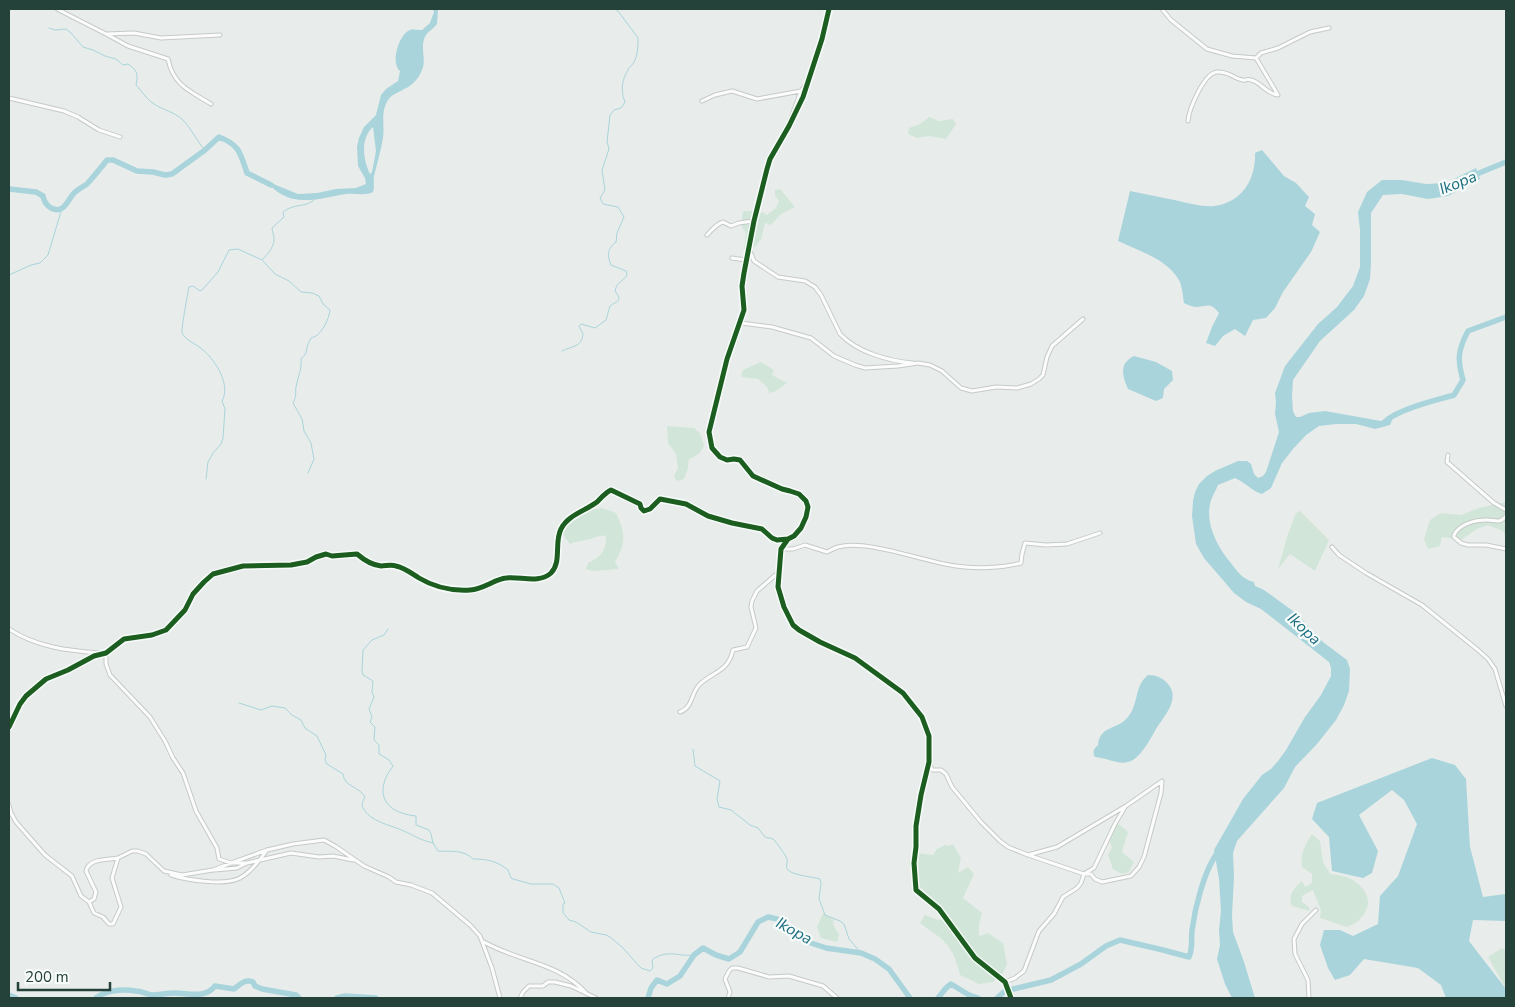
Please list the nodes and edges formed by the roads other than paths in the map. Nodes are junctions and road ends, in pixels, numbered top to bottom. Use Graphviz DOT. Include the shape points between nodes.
graph roads {
  1 [pos="57,9"];
  2 [pos="829,9"];
  3 [pos="1162,9"];
  4 [pos="1329,28"];
  5 [pos="106,34"];
  6 [pos="220,36"];
  7 [pos="1256,58"];
  8 [pos="810,79"];
  9 [pos="800,91"];
  10 [pos="9,98"];
  11 [pos="702,101"];
  12 [pos="211,104"];
  13 [pos="1188,121"];
  14 [pos="789,126"];
  15 [pos="120,137"];
  16 [pos="754,221"];
  17 [pos="707,235"];
  18 [pos="748,248"];
  19 [pos="732,258"];
  20 [pos="746,260"];
  21 [pos="1082,319"];
  22 [pos="741,323"];
  23 [pos="918,363"];
  24 [pos="1448,455"];
  25 [pos="1506,510"];
  26 [pos="1506,516"];
  27 [pos="1100,533"];
  28 [pos="788,540"];
  29 [pos="1332,547"];
  30 [pos="781,549"];
  31 [pos="1506,549"];
  32 [pos="780,570"];
  33 [pos="9,629"];
  34 [pos="106,654"];
  35 [pos="1506,706"];
  36 [pos="680,712"];
  37 [pos="9,727"];
  38 [pos="929,762"];
  39 [pos="9,805"];
  40 [pos="1126,806"];
  41 [pos="267,850"];
  42 [pos="1028,855"];
  43 [pos="118,858"];
  44 [pos="354,860"];
  45 [pos="259,861"];
  46 [pos="231,863"];
  47 [pos="248,864"];
  48 [pos="214,870"];
  49 [pos="164,871"];
  50 [pos="1084,874"];
  51 [pos="89,902"];
  52 [pos="1316,910"];
  53 [pos="483,942"];
  54 [pos="1005,982"];
  55 [pos="588,994"];
  56 [pos="500,998"];
  57 [pos="520,998"];
  58 [pos="596,998"];
  59 [pos="728,998"];
  60 [pos="837,998"];
  61 [pos="1011,998"];
  62 [pos="1309,998"];
  1 -- 5 [label="street"];
  2 -- 8 [label="street"];
  3 -- 7 [label="street" via="1207,49"];
  4 -- 7 [label="street" via="1310,32"];
  5 -- 6 [label="street" via="134,33 161,38"];
  5 -- 12 [label="street" via="128,46 168,60 170,71 178,82"];
  7 -- 13 [label="street" via="1278,95 1252,80 1215,72 1202,85"];
  8 -- 9 [label="street"];
  8 -- 14 [label="street"];
  9 -- 11 [label="street" via="757,99 732,91"];
  9 -- 14 [label="street"];
  10 -- 15 [label="street" via="64,111"];
  14 -- 16 [label="street" via="770,159"];
  16 -- 17 [label="street" via="731,226 723,222"];
  16 -- 18 [label="street"];
  18 -- 20 [label="street"];
  18 -- 23 [label="street" via="754,261 778,276 805,281 815,287 840,334 852,344 880,356"];
  19 -- 20 [label="street"];
  20 -- 22 [label="street"];
  21 -- 23 [label="street" via="1052,346 1043,375 1031,384 1017,388 966,390 942,371"];
  22 -- 23 [label="street" via="812,338 834,356 865,368"];
  22 -- 28 [label="street" via="727,360 709,432 712,448 720,457 740,460 753,476 800,494 806,501 806,516"];
  24 -- 25 [label="street" via="1447,462"];
  26 -- 31 [label="street" via="1500,521 1462,525 1454,535 1468,545"];
  27 -- 30 [label="street" via="1068,544 1025,543 1021,563 1006,567 957,567 866,546 837,547 827,552 805,545"];
  28 -- 30 [label="street"];
  28 -- 34 [label="street" via="776,540 762,529 732,524 686,504 660,499 644,511 634,500 611,490 571,517 561,528 554,568 540,578 505,578 472,590 455,590 429,583 394,565 372,564 357,554 326,554 307,562 243,566 208,578 166,630 124,640"];
  29 -- 35 [label="street" via="1366,573 1422,605 1488,659"];
  30 -- 32 [label="street"];
  32 -- 36 [label="street" via="752,600 756,628 747,647 733,650 726,666 701,682 688,708"];
  32 -- 38 [label="street" via="778,587 793,625 855,658 903,692 922,717 930,736"];
  33 -- 34 [label="street" via="25,639 46,645"];
  34 -- 37 [label="street" via="94,656 32,689"];
  34 -- 46 [label="street" via="110,676 150,718 165,741 183,773 196,811 217,848 219,858"];
  38 -- 42 [label="street" via="932,770 946,774 981,822 1000,841"];
  38 -- 54 [label="street" via="917,819 916,890 939,909 975,958"];
  39 -- 51 [label="street" via="16,822 45,855 72,876 81,896"];
  40 -- 42 [label="street" via="1057,847"];
  40 -- 50 [label="street" via="1094,868"];
  40 -- 50 [label="street" via="1162,781 1139,867 1131,876 1102,882 1091,874"];
  41 -- 44 [label="street" via="324,840"];
  41 -- 45 [label="street"];
  41 -- 46 [label="street"];
  42 -- 50 [label="street"];
  43 -- 49 [label="street" via="138,851"];
  43 -- 51 [label="street" via="92,862 87,867 86,872 96,892"];
  43 -- 51 [label="street" via="112,878 121,907 113,924 94,913"];
  44 -- 45 [label="street" via="291,853"];
  44 -- 53 [label="street" via="396,882 432,893 470,924"];
  45 -- 47 [label="street"];
  45 -- 49 [label="street" via="240,878 221,881 185,879"];
  46 -- 47 [label="street"];
  46 -- 48 [label="street"];
  47 -- 48 [label="street"];
  48 -- 49 [label="street" via="182,875"];
  50 -- 54 [label="street" via="1077,888 1063,897 1054,914 1039,930 1024,971"];
  52 -- 62 [label="street" via="1302,924 1294,940 1295,954 1308,980"];
  53 -- 55 [label="street" via="562,973"];
  53 -- 56 [label="street"];
  54 -- 61 [label="street"];
  55 -- 57 [label="street" via="571,986 548,982 543,986 529,986"];
  55 -- 58 [label="street"];
  59 -- 60 [label="street" via="730,992 725,979 732,968 738,968 769,977 789,976 808,981 823,986"];
}
